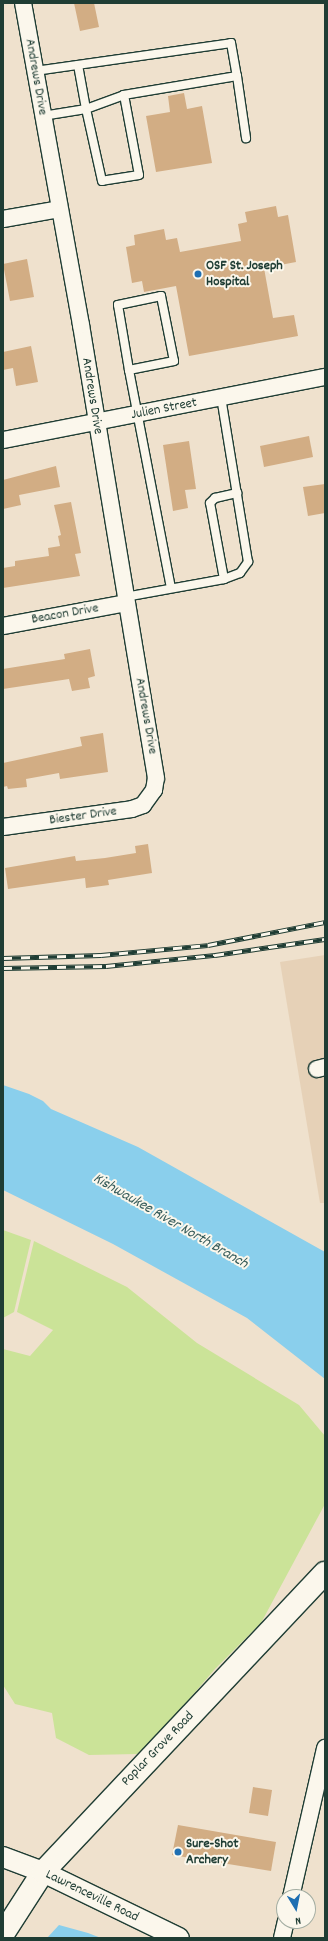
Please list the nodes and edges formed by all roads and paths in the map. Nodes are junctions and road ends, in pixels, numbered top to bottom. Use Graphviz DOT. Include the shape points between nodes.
graph roads {
  1 [pos="23,3"];
  2 [pos="78,65"];
  3 [pos="35,71"];
  4 [pos="237,76"];
  5 [pos="124,95"];
  6 [pos="86,109"];
  7 [pos="43,116"];
  8 [pos="246,138"];
  9 [pos="59,209"];
  10 [pos="3,219"];
  11 [pos="129,370"];
  12 [pos="325,377"];
  13 [pos="221,397"];
  14 [pos="138,414"];
  15 [pos="96,422"];
  16 [pos="3,440"];
  17 [pos="237,493"];
  18 [pos="224,579"];
  19 [pos="171,588"];
  20 [pos="126,600"];
  21 [pos="3,626"];
  22 [pos="154,790"];
  23 [pos="3,828"];
  24 [pos="325,1573"];
  25 [pos="325,1748"];
  26 [pos="3,1857"];
  27 [pos="43,1872"];
  28 [pos="293,1889"];
  29 [pos="3,1934"];
  30 [pos="179,1938"];
  1 -- 3 [label="street, Andrews Drive"];
  2 -- 3 [label="lane"];
  2 -- 4 [label="lane" via="231,43"];
  2 -- 6 [label="lane"];
  3 -- 7 [label="street, Andrews Drive"];
  4 -- 5 [label="lane"];
  4 -- 8 [label="lane"];
  5 -- 6 [label="lane"];
  5 -- 6 [label="lane" via="139,176 102,182"];
  6 -- 7 [label="lane"];
  7 -- 9 [label="street, Andrews Drive"];
  9 -- 10 [label="street"];
  9 -- 15 [label="street, Andrews Drive"];
  11 -- 11 [label="lane" via="174,362 161,296 118,305"];
  11 -- 14 [label="lane"];
  12 -- 13 [label="street, Julien Street"];
  13 -- 14 [label="street, Julien Street"];
  13 -- 17 [label="lane"];
  14 -- 15 [label="street, Julien Street"];
  14 -- 19 [label="lane"];
  15 -- 16 [label="street, Julien Street"];
  15 -- 20 [label="street, Andrews Drive"];
  17 -- 18 [label="lane" via="248,562 240,573"];
  17 -- 18 [label="lane" via="215,498 210,503"];
  18 -- 19 [label="lane"];
  19 -- 20 [label="lane"];
  20 -- 21 [label="street, Beacon Drive"];
  20 -- 22 [label="street, Andrews Drive" via="150,733 156,778"];
  22 -- 23 [label="street, Biester Drive" via="143,805 132,809"];
  24 -- 27 [label="main road, Poplar Grove Road"];
  25 -- 28 [label="street"];
  26 -- 27 [label="street, Lawrenceville Road"];
  27 -- 29 [label="main road, Poplar Grove Road"];
  27 -- 30 [label="street, Lawrenceville Road"];
}
